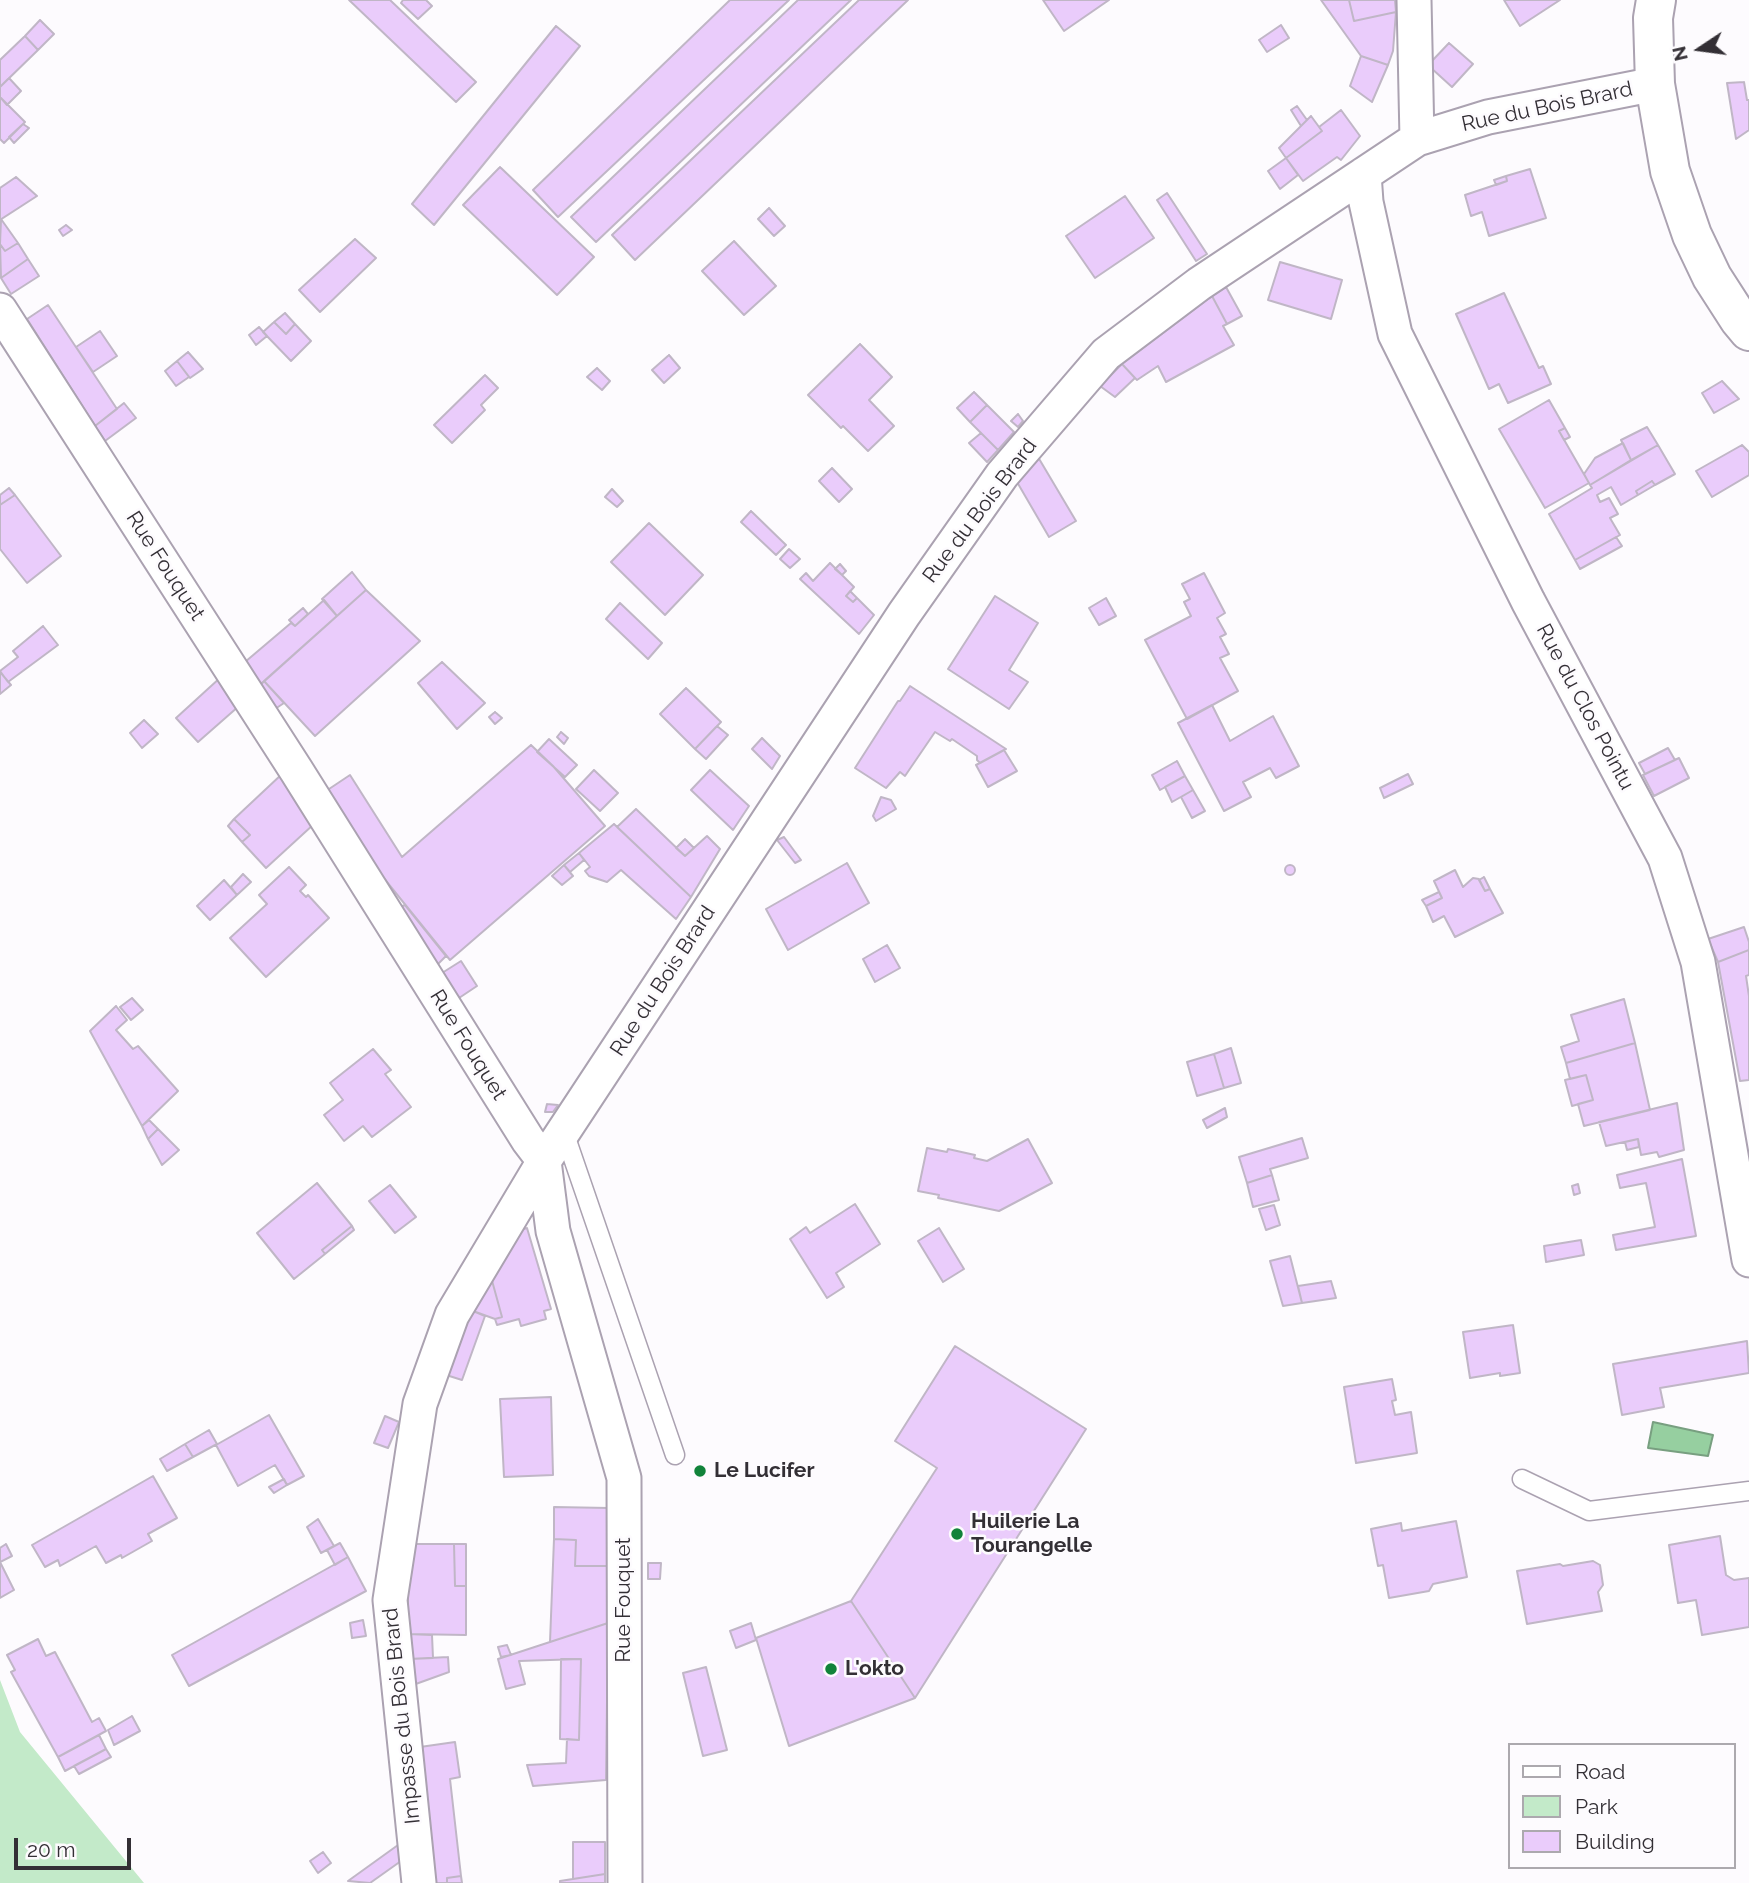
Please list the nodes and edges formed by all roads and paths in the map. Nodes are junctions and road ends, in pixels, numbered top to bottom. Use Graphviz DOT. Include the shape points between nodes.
graph roads {
  1 [pos="1414,0"];
  2 [pos="1656,0"];
  3 [pos="1655,84"];
  4 [pos="1417,139"];
  5 [pos="1364,174"];
  6 [pos="0,310"];
  7 [pos="1749,331"];
  8 [pos="564,1132"];
  9 [pos="544,1161"];
  10 [pos="1749,1260"];
  11 [pos="674,1455"];
  12 [pos="1522,1479"];
  13 [pos="1749,1491"];
  14 [pos="419,1883"];
  15 [pos="625,1883"];
  1 -- 4 [label="street"];
  2 -- 3 [label="street"];
  3 -- 4 [label="street, Rue du Bois Brard" via="1488,117"];
  3 -- 7 [label="street" via="1670,171 1692,235 1712,277"];
  4 -- 5 [label="street, Rue du Bois Brard"];
  5 -- 8 [label="street, Rue du Bois Brard" via="1199,284 1106,354 1002,475 904,614"];
  5 -- 10 [label="street, Rue du Clos Pointu" via="1395,334 1528,601 1665,858 1698,962"];
  6 -- 9 [label="street, Rue Fouquet"];
  8 -- 9 [label="street, Rue du Bois Brard"];
  8 -- 11 [label="lane"];
  9 -- 14 [label="street, Impasse du Bois Brard" via="452,1315 420,1404 390,1600"];
  9 -- 15 [label="street, Rue Fouquet" via="553,1231 624,1478"];
  12 -- 13 [label="lane" via="1589,1511"];
}
